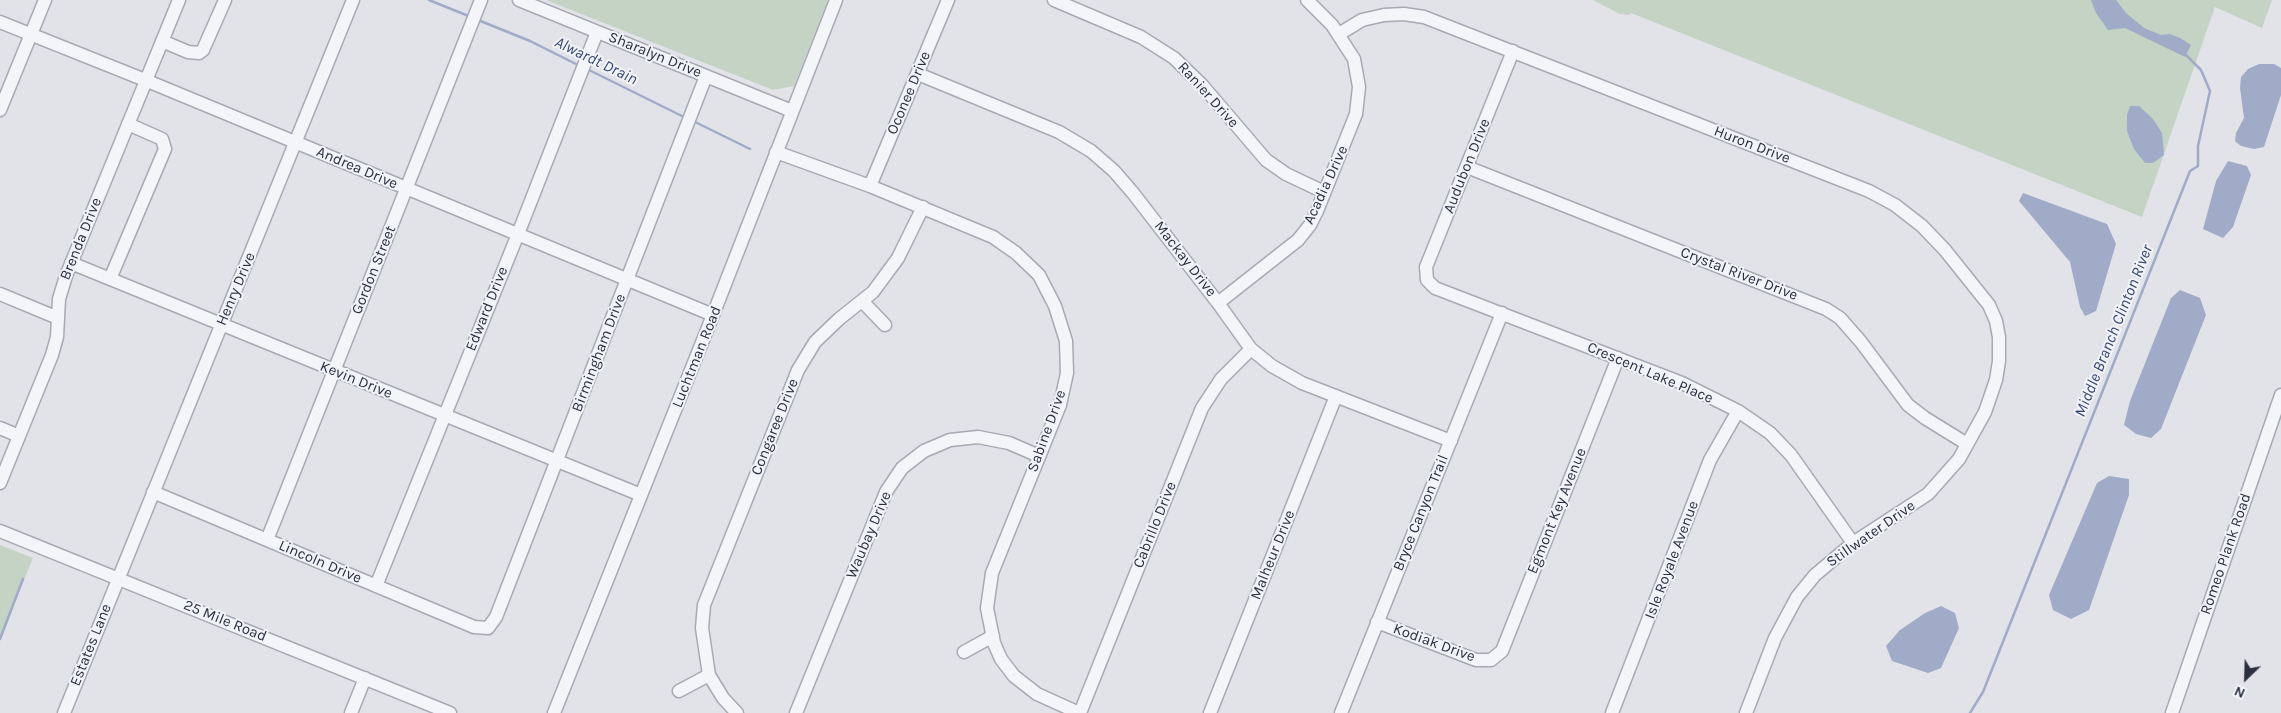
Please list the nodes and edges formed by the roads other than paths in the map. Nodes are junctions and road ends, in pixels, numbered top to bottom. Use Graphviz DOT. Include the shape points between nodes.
graph roads {
  1 [pos="45,0"];
  2 [pos="178,0"];
  3 [pos="225,0"];
  4 [pos="353,0"];
  5 [pos="481,0"];
  6 [pos="518,0"];
  7 [pos="836,0"];
  8 [pos="948,0"];
  9 [pos="1054,0"];
  10 [pos="1307,0"];
  11 [pos="0,22"];
  12 [pos="597,32"];
  13 [pos="1339,34"];
  14 [pos="30,35"];
  15 [pos="162,40"];
  16 [pos="1513,51"];
  17 [pos="918,74"];
  18 [pos="706,76"];
  19 [pos="145,80"];
  20 [pos="0,110"];
  21 [pos="792,111"];
  22 [pos="128,124"];
  23 [pos="296,143"];
  24 [pos="776,152"];
  25 [pos="1467,167"];
  26 [pos="870,186"];
  27 [pos="407,189"];
  28 [pos="1324,192"];
  29 [pos="923,207"];
  30 [pos="518,234"];
  31 [pos="71,263"];
  32 [pos="110,280"];
  33 [pos="627,280"];
  34 [pos="1426,280"];
  35 [pos="0,294"];
  36 [pos="862,301"];
  37 [pos="1218,302"];
  38 [pos="1502,313"];
  39 [pos="713,316"];
  40 [pos="58,318"];
  41 [pos="221,325"];
  42 [pos="885,325"];
  43 [pos="1251,349"];
  44 [pos="1618,358"];
  45 [pos="334,371"];
  46 [pos="2281,395"];
  47 [pos="1336,396"];
  48 [pos="1738,410"];
  49 [pos="444,415"];
  50 [pos="0,428"];
  51 [pos="19,436"];
  52 [pos="1451,441"];
  53 [pos="1968,444"];
  54 [pos="1039,456"];
  55 [pos="557,461"];
  56 [pos="0,483"];
  57 [pos="153,492"];
  58 [pos="641,495"];
  59 [pos="0,530"];
  60 [pos="268,540"];
  61 [pos="1853,543"];
  62 [pos="118,578"];
  63 [pos="376,586"];
  64 [pos="1377,622"];
  65 [pos="488,628"];
  66 [pos="993,636"];
  67 [pos="964,652"];
  68 [pos="1491,660"];
  69 [pos="365,678"];
  70 [pos="711,678"];
  71 [pos="678,691"];
  72 [pos="64,713"];
  73 [pos="351,713"];
  74 [pos="450,713"];
  75 [pos="554,713"];
  76 [pos="737,713"];
  77 [pos="796,713"];
  78 [pos="1080,713"];
  79 [pos="1210,713"];
  80 [pos="1341,713"];
  81 [pos="1612,713"];
  82 [pos="1746,713"];
  83 [pos="2172,713"];
  1 -- 14 [label="street"];
  2 -- 15 [label="street, Brenda Drive"];
  3 -- 15 [label="street" via="199,53 188,52"];
  4 -- 23 [label="street, Henry Drive"];
  5 -- 27 [label="street, Gordon Street"];
  6 -- 12 [label="street, Sharalyn Drive"];
  7 -- 21 [label="street, Luchtman Road"];
  8 -- 17 [label="street, Oconee Drive"];
  9 -- 28 [label="street, Ranier Drive" via="1141,37 1174,58 1202,85 1266,160 1286,174"];
  10 -- 13 [label="street, Acadia Drive"];
  11 -- 14 [label="street, Andrea Drive"];
  12 -- 18 [label="street, Sharalyn Drive"];
  12 -- 30 [label="street, Edward Drive"];
  13 -- 16 [label="street, Huron Drive" via="1373,17 1414,15"];
  13 -- 28 [label="street, Acadia Drive" via="1354,59 1359,87 1356,114"];
  14 -- 19 [label="street, Andrea Drive"];
  14 -- 20 [label="street"];
  15 -- 19 [label="street, Brenda Drive"];
  16 -- 25 [label="street, Audubon Drive"];
  16 -- 53 [label="street, Huron Drive" via="1870,191 1922,226 1989,306 1999,337 1996,380 1985,412"];
  17 -- 26 [label="street, Oconee Drive"];
  17 -- 37 [label="street, Mackay Drive" via="1059,132 1091,151 1114,170"];
  18 -- 21 [label="street, Sharalyn Drive"];
  18 -- 33 [label="street, Birmingham Drive"];
  19 -- 22 [label="street, Brenda Drive"];
  19 -- 23 [label="street, Andrea Drive"];
  21 -- 24 [label="street, Luchtman Road"];
  22 -- 31 [label="street, Brenda Drive"];
  22 -- 32 [label="street" via="162,139 165,149"];
  23 -- 27 [label="street, Andrea Drive"];
  23 -- 41 [label="street, Henry Drive"];
  24 -- 26 [label="street, Sabine Drive"];
  24 -- 39 [label="street, Luchtman Road"];
  25 -- 34 [label="street, Audubon Drive" via="1426,267"];
  25 -- 53 [label="street, Crystal River Drive" via="1826,309 1840,318 1861,342 1908,405"];
  26 -- 29 [label="street, Sabine Drive"];
  27 -- 30 [label="street, Andrea Drive"];
  27 -- 45 [label="street, Gordon Street"];
  28 -- 37 [label="street, Acadia Drive" via="1314,218 1298,240"];
  29 -- 36 [label="street, Congaree Drive" via="898,258 873,292"];
  29 -- 54 [label="street, Sabine Drive" via="993,237 1016,253 1038,275 1055,306 1066,341 1067,373 1060,405"];
  30 -- 33 [label="street, Andrea Drive"];
  30 -- 49 [label="street, Edward Drive"];
  31 -- 32 [label="street, Kevin Drive"];
  31 -- 40 [label="street, Brenda Drive" via="59,299"];
  32 -- 41 [label="street, Kevin Drive"];
  33 -- 39 [label="street, Andrea Drive"];
  33 -- 55 [label="street, Birmingham Drive"];
  34 -- 38 [label="street, Crescent Lake Place" via="1435,288"];
  35 -- 40 [label="street"];
  36 -- 42 [label="street"];
  36 -- 70 [label="street, Congaree Drive" via="815,342 798,370 704,604 702,628"];
  37 -- 43 [label="street, Mackay Drive"];
  38 -- 44 [label="street, Crescent Lake Place"];
  38 -- 52 [label="street, Bryce Canyon Trail"];
  39 -- 58 [label="street, Luchtman Road"];
  40 -- 51 [label="street, Brenda Drive" via="52,355"];
  41 -- 45 [label="street, Kevin Drive"];
  41 -- 57 [label="street, Henry Drive"];
  43 -- 47 [label="street, Mackay Drive" via="1297,380"];
  43 -- 78 [label="street, Cabrillo Drive" via="1221,379 1202,408"];
  44 -- 48 [label="street, Crescent Lake Place" via="1682,383"];
  44 -- 68 [label="street, Egmont Key Avenue" via="1502,651"];
  45 -- 49 [label="street, Kevin Drive"];
  45 -- 60 [label="street, Gordon Street"];
  46 -- 83 [label="street, Romeo Plank Road"];
  47 -- 52 [label="street, Mackay Drive"];
  47 -- 79 [label="street, Malheur Drive"];
  48 -- 61 [label="street, Crescent Lake Place" via="1770,433 1791,455"];
  48 -- 81 [label="street, Isle Royale Avenue" via="1710,460"];
  49 -- 55 [label="street, Kevin Drive"];
  49 -- 63 [label="street, Edward Drive"];
  50 -- 51 [label="street"];
  51 -- 56 [label="street, Brenda Drive"];
  52 -- 64 [label="street, Bryce Canyon Trail"];
  53 -- 61 [label="street, Stillwater Drive" via="1928,494"];
  54 -- 66 [label="street, Sabine Drive" via="992,573 987,608"];
  54 -- 77 [label="street, Waubay Drive" via="1009,443 978,437 950,440 924,451 902,468 886,492"];
  55 -- 58 [label="street, Kevin Drive"];
  55 -- 65 [label="street, Birmingham Drive" via="496,617"];
  57 -- 60 [label="street, Lincoln Drive"];
  57 -- 62 [label="street, Henry Drive"];
  58 -- 75 [label="street, Luchtman Road"];
  59 -- 62 [label="street, 25 Mile Road"];
  60 -- 63 [label="street, Lincoln Drive"];
  61 -- 82 [label="street, Stillwater Drive" via="1828,562 1797,597 1775,638"];
  62 -- 69 [label="street, 25 Mile Road"];
  62 -- 72 [label="street, Estates Lane"];
  63 -- 65 [label="street, Lincoln Drive" via="474,627"];
  64 -- 68 [label="street, Kodiak Drive" via="1468,658"];
  64 -- 80 [label="street, Bryce Canyon Trail"];
  66 -- 67 [label="street"];
  66 -- 78 [label="street, Sabine Drive" via="1001,659 1014,676 1037,694"];
  69 -- 73 [label="street"];
  69 -- 74 [label="street, 25 Mile Road"];
  70 -- 71 [label="street"];
  70 -- 76 [label="street" via="722,698"];
}
